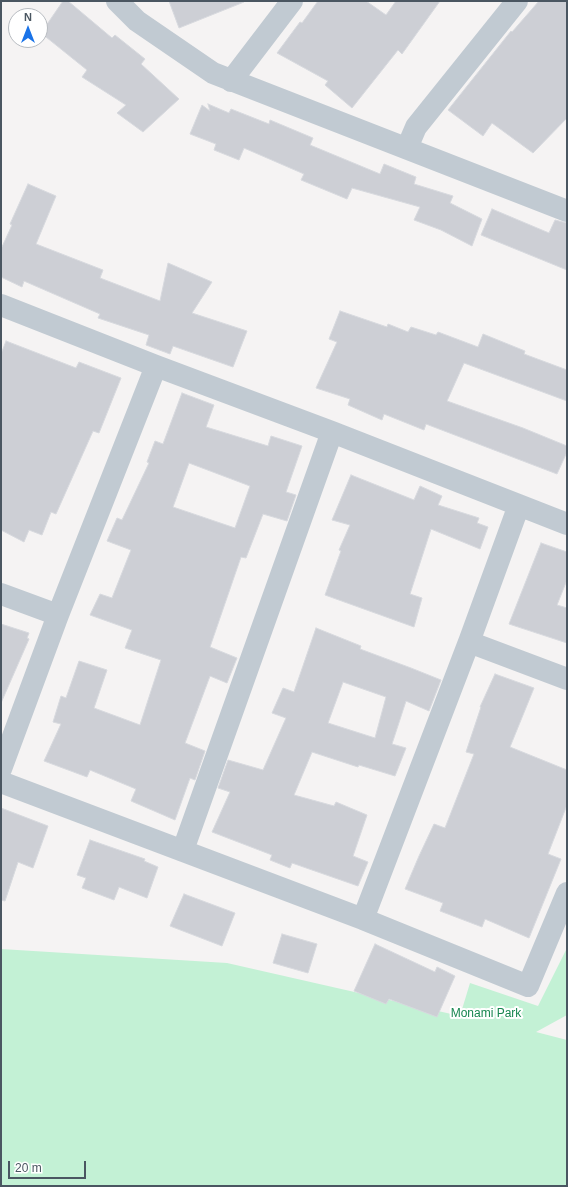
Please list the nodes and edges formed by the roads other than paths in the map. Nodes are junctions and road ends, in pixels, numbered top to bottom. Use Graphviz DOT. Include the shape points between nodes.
graph roads {
  1 [pos="117,1"];
  2 [pos="292,1"];
  3 [pos="517,1"];
  4 [pos="231,81"];
  5 [pos="407,148"];
  6 [pos="567,211"];
  7 [pos="1,305"];
  8 [pos="156,366"];
  9 [pos="332,432"];
  10 [pos="519,505"];
  11 [pos="567,524"];
  12 [pos="1,594"];
  13 [pos="58,615"];
  14 [pos="469,642"];
  15 [pos="567,679"];
  16 [pos="1,769"];
  17 [pos="1,782"];
  18 [pos="183,850"];
  19 [pos="567,893"];
  20 [pos="363,919"];
  1 -- 4 [label="street" via="137,21 213,73"];
  2 -- 4 [label="street"];
  3 -- 5 [label="street" via="416,127"];
  4 -- 5 [label="street"];
  5 -- 6 [label="street"];
  7 -- 8 [label="street"];
  8 -- 9 [label="street"];
  8 -- 13 [label="street"];
  9 -- 10 [label="street"];
  9 -- 18 [label="street"];
  10 -- 11 [label="street"];
  10 -- 14 [label="street"];
  12 -- 13 [label="street"];
  13 -- 16 [label="street"];
  14 -- 15 [label="street"];
  14 -- 20 [label="street"];
  17 -- 18 [label="street"];
  18 -- 20 [label="street"];
  19 -- 20 [label="street" via="528,986"];
}
